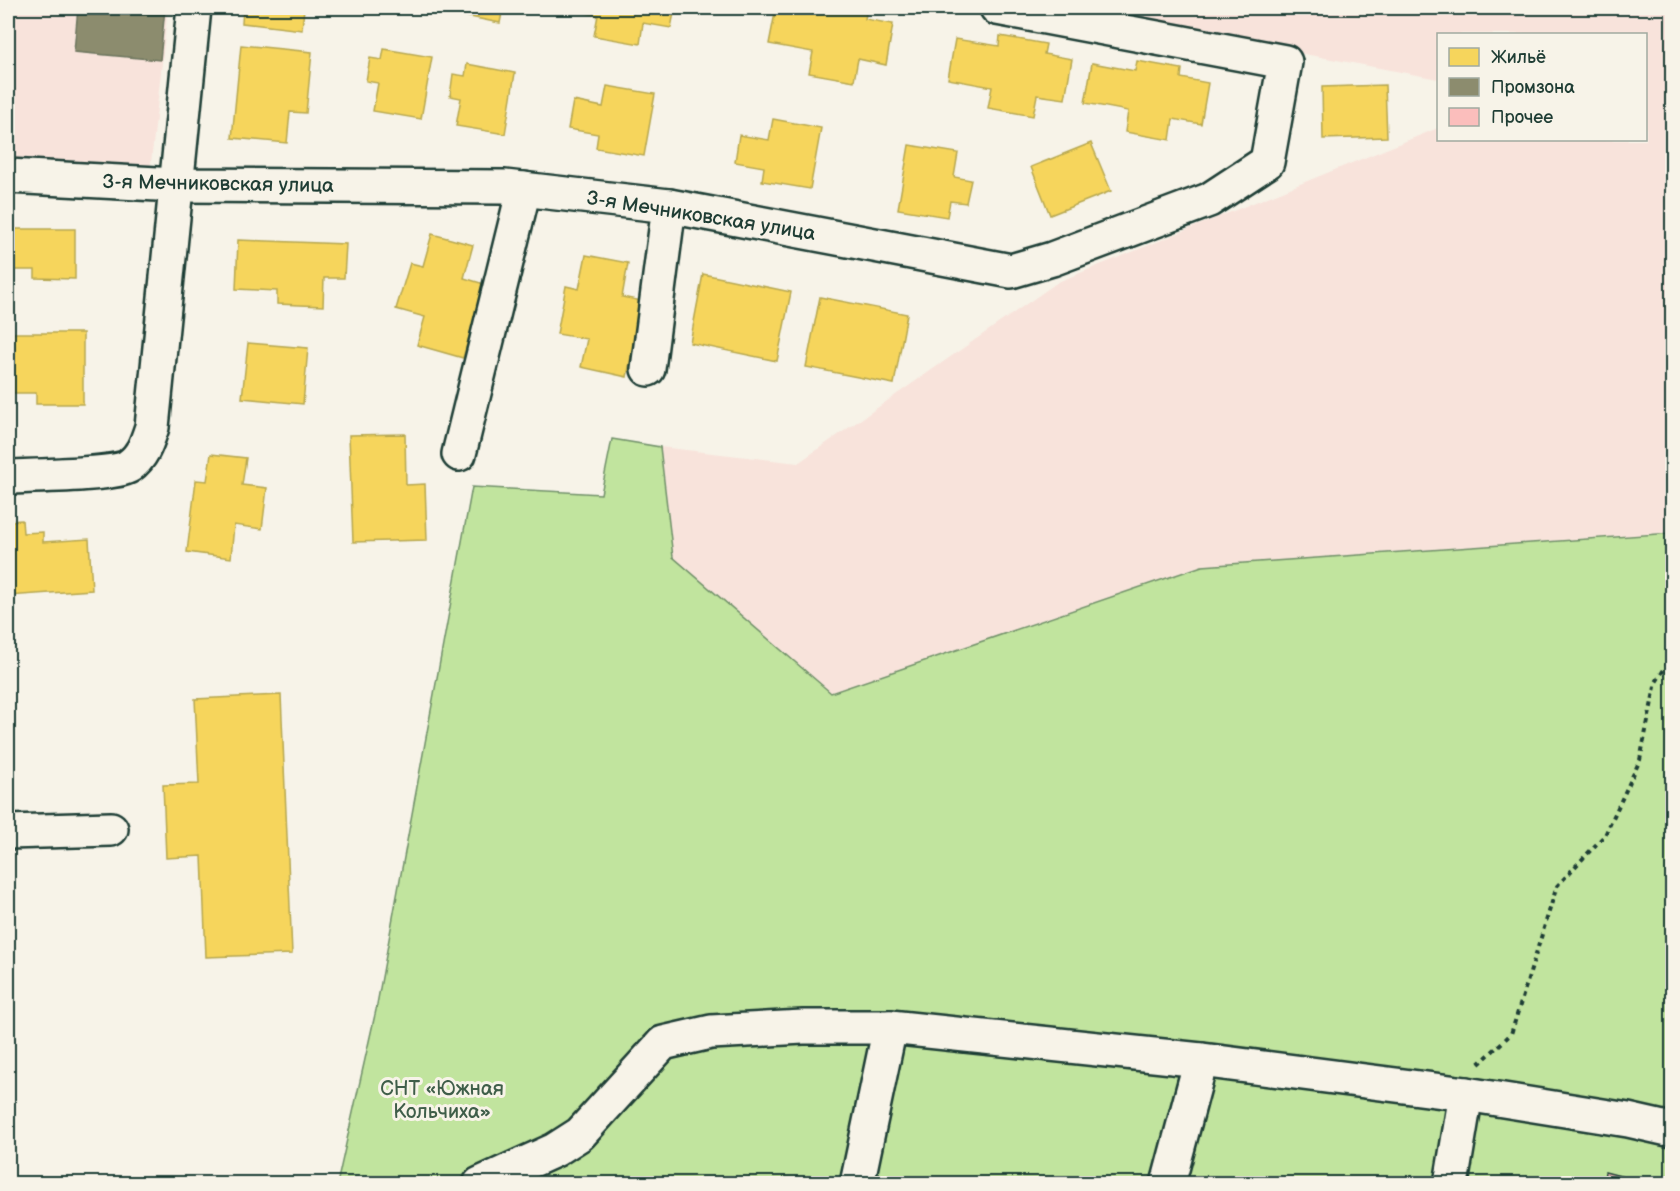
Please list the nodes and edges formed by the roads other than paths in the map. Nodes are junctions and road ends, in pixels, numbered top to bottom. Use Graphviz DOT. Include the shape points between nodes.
graph roads {
  1 [pos="195,8"];
  2 [pos="997,8"];
  3 [pos="8,176"];
  4 [pos="176,185"];
  5 [pos="524,189"];
  6 [pos="669,206"];
  7 [pos="648,369"];
  8 [pos="459,454"];
  9 [pos="8,477"];
  10 [pos="111,829"];
  11 [pos="8,832"];
  12 [pos="890,1028"];
  13 [pos="1201,1060"];
  14 [pos="1458,1093"];
  15 [pos="1672,1130"];
  16 [pos="480,1184"];
  17 [pos="857,1184"];
  18 [pos="1168,1184"];
  19 [pos="1451,1184"];
  1 -- 4 [label="street"];
  2 -- 6 [label="street, 3-я Мечниковская улица" via="1285,62 1267,162 1209,200 1011,271"];
  3 -- 4 [label="street, 3-я Мечниковская улица"];
  4 -- 5 [label="street, 3-я Мечниковская улица"];
  4 -- 9 [label="street" via="152,427 143,452 127,468"];
  5 -- 6 [label="street, 3-я Мечниковская улица"];
  5 -- 8 [label="street"];
  6 -- 7 [label="street"];
  10 -- 11 [label="street"];
  12 -- 13 [label="street"];
  12 -- 16 [label="street" via="711,1032 663,1043 580,1134 555,1150"];
  12 -- 17 [label="street"];
  13 -- 14 [label="street"];
  13 -- 18 [label="street"];
  14 -- 15 [label="street"];
  14 -- 19 [label="street"];
}
